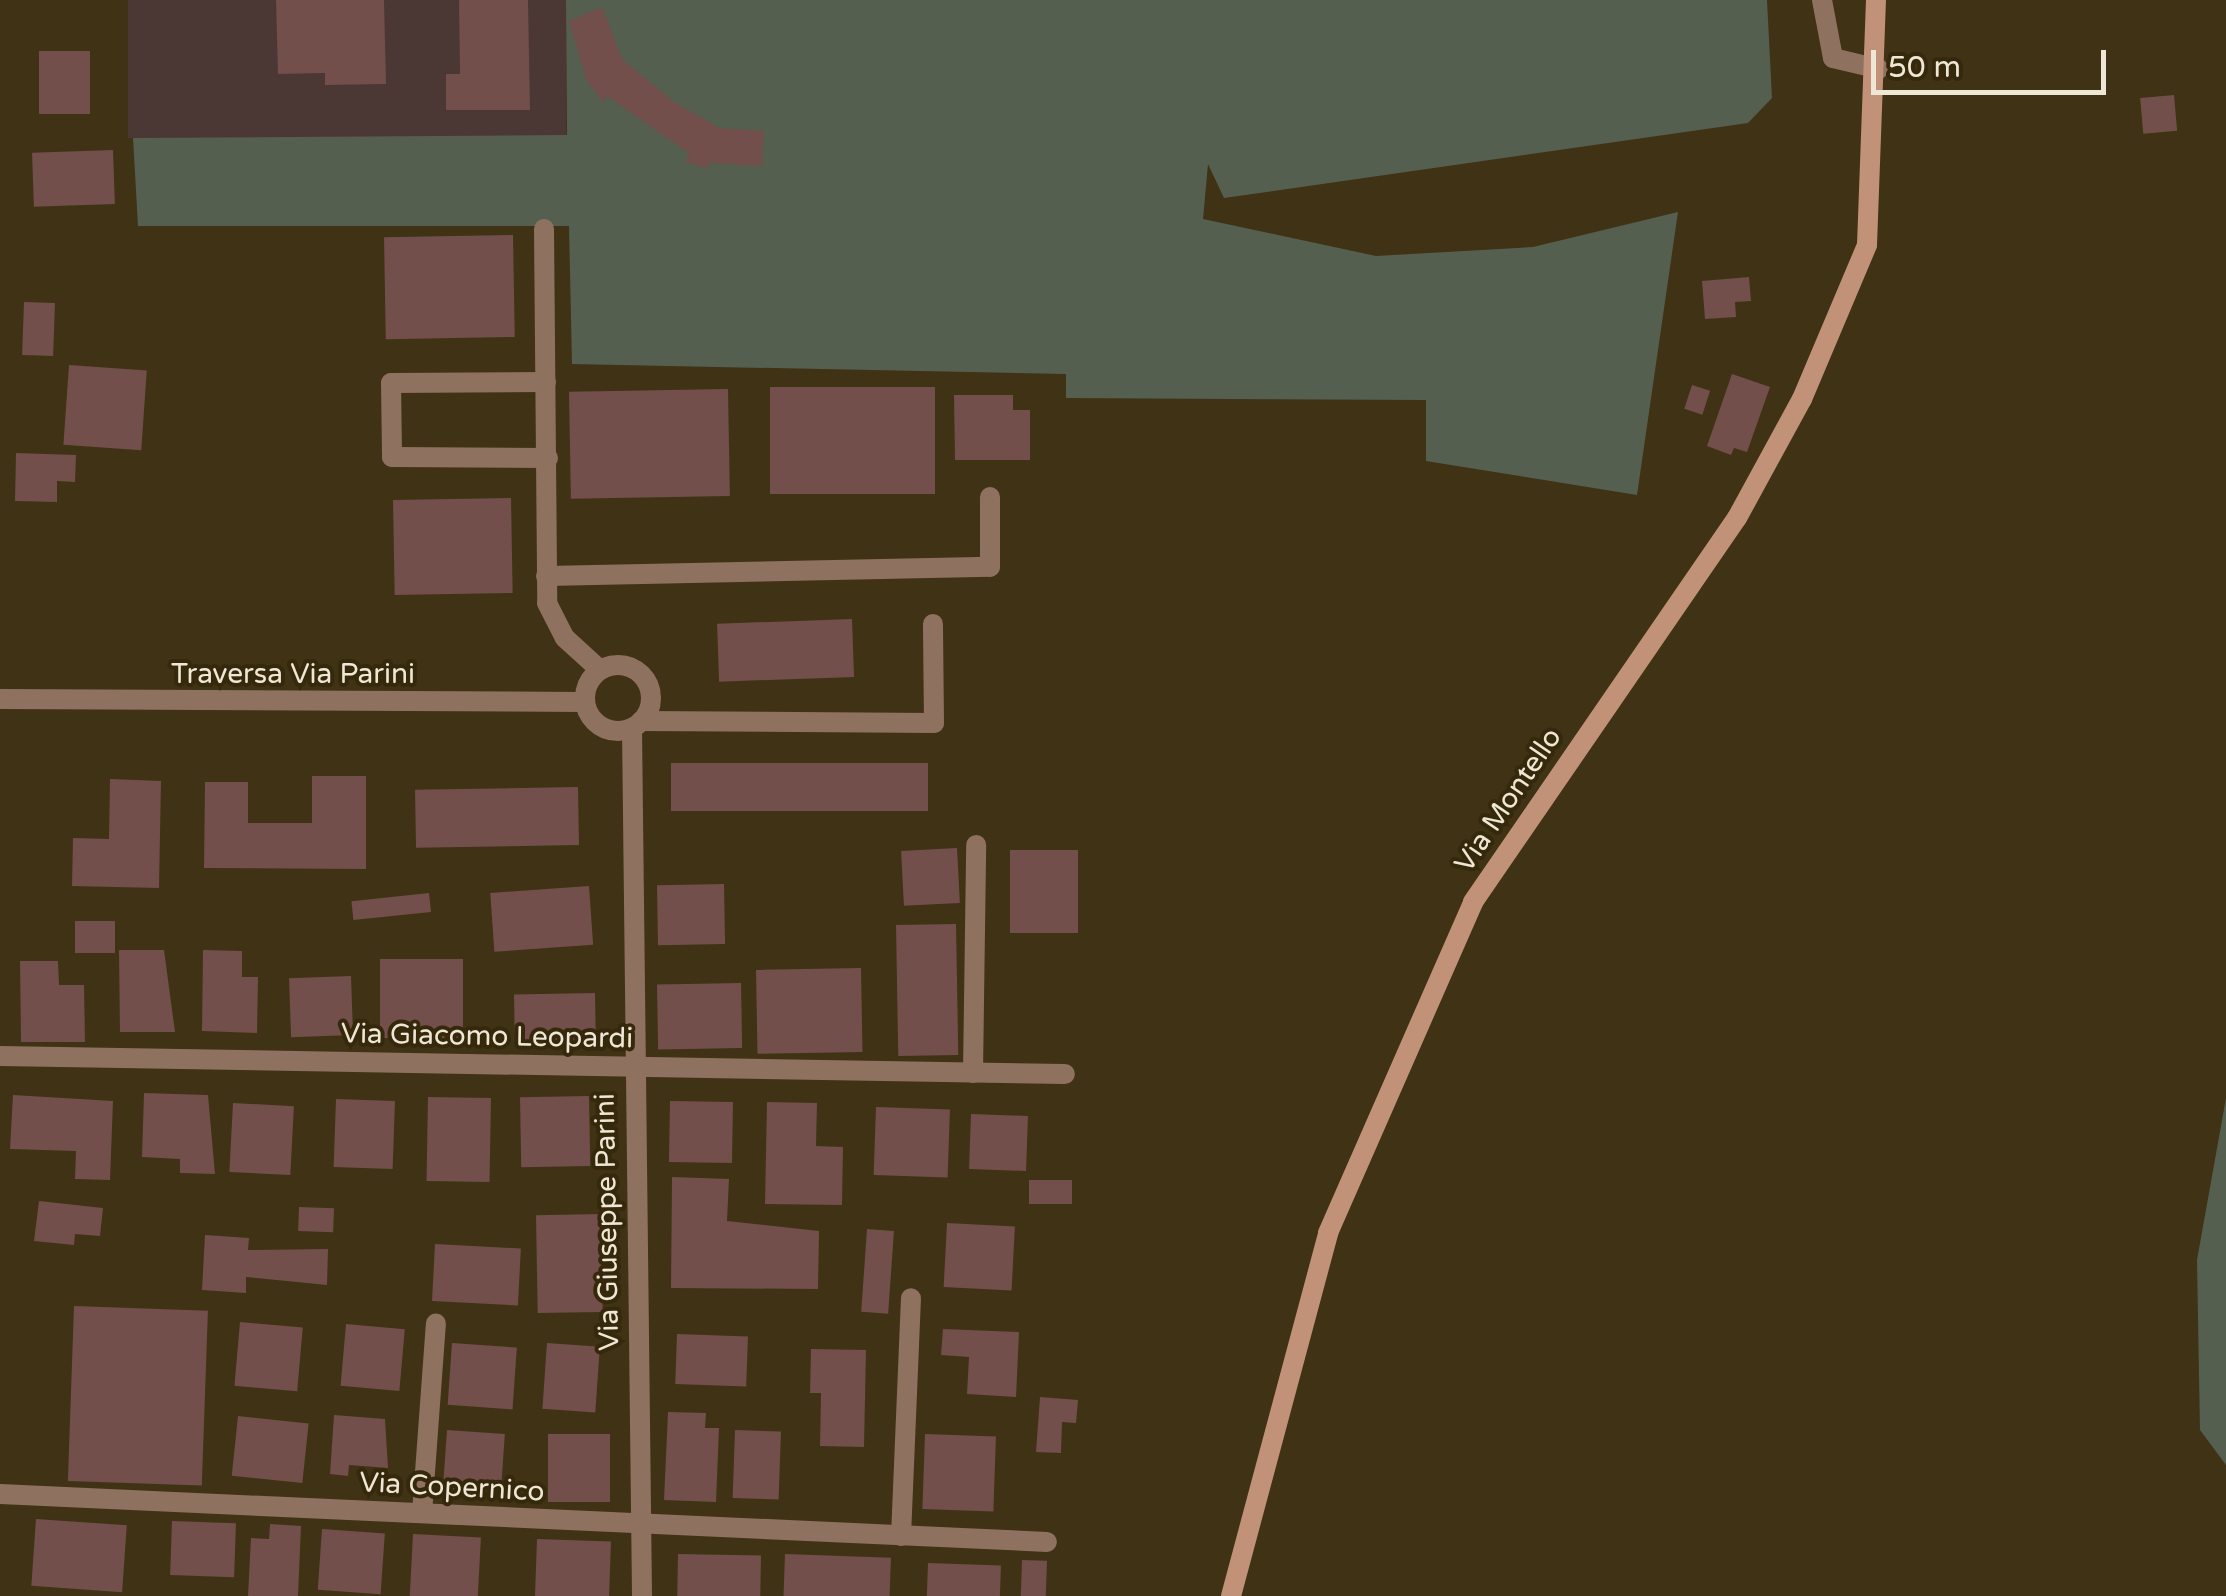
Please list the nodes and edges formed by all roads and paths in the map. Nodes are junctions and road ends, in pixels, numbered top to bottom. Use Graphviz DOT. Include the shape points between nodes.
graph roads {
  1 [pos="1822,0"];
  2 [pos="1876,0"];
  3 [pos="1879,68"];
  4 [pos="544,229"];
  5 [pos="546,382"];
  6 [pos="548,458"];
  7 [pos="990,497"];
  8 [pos="546,576"];
  9 [pos="933,624"];
  10 [pos="600,670"];
  11 [pos="0,699"];
  12 [pos="585,702"];
  13 [pos="636,724"];
  14 [pos="976,845"];
  15 [pos="0,1056"];
  16 [pos="630,1066"];
  17 [pos="973,1073"];
  18 [pos="1065,1074"];
  19 [pos="911,1298"];
  20 [pos="436,1324"];
  21 [pos="0,1494"];
  22 [pos="422,1513"];
  23 [pos="641,1523"];
  24 [pos="900,1536"];
  25 [pos="1047,1542"];
  26 [pos="642,1596"];
  27 [pos="1231,1596"];
  1 -- 3 [label="street" via="1834,58"];
  2 -- 3 [label="main road, Via Montello"];
  3 -- 27 [label="main road, Via Montello" via="1867,245 1802,399 1737,518 1473,902 1328,1233"];
  4 -- 5 [label="street"];
  5 -- 6 [label="street"];
  5 -- 6 [label="street" via="391,383 392,457"];
  6 -- 8 [label="street"];
  7 -- 8 [label="street" via="990,567"];
  8 -- 10 [label="street" via="555,624"];
  9 -- 13 [label="street" via="934,723"];
  10 -- 12 [label="street"];
  10 -- 13 [label="street" via="620,665 640,674 650,692"];
  11 -- 12 [label="street, Traversa Via Parini"];
  12 -- 13 [label="street" via="602,727"];
  13 -- 16 [label="street, Via Giuseppe Parini"];
  14 -- 17 [label="street"];
  15 -- 16 [label="street, Via Giacomo Leopardi"];
  16 -- 17 [label="street, Via Giacomo Leopardi"];
  16 -- 23 [label="street, Via Giuseppe Parini"];
  17 -- 18 [label="street, Via Giacomo Leopardi"];
  19 -- 24 [label="street"];
  20 -- 22 [label="street"];
  21 -- 22 [label="street, Via Copernico"];
  22 -- 23 [label="street, Via Copernico"];
  23 -- 24 [label="street, Via Copernico"];
  23 -- 26 [label="street, Via Giuseppe Parini"];
  24 -- 25 [label="street, Via Copernico"];
}
